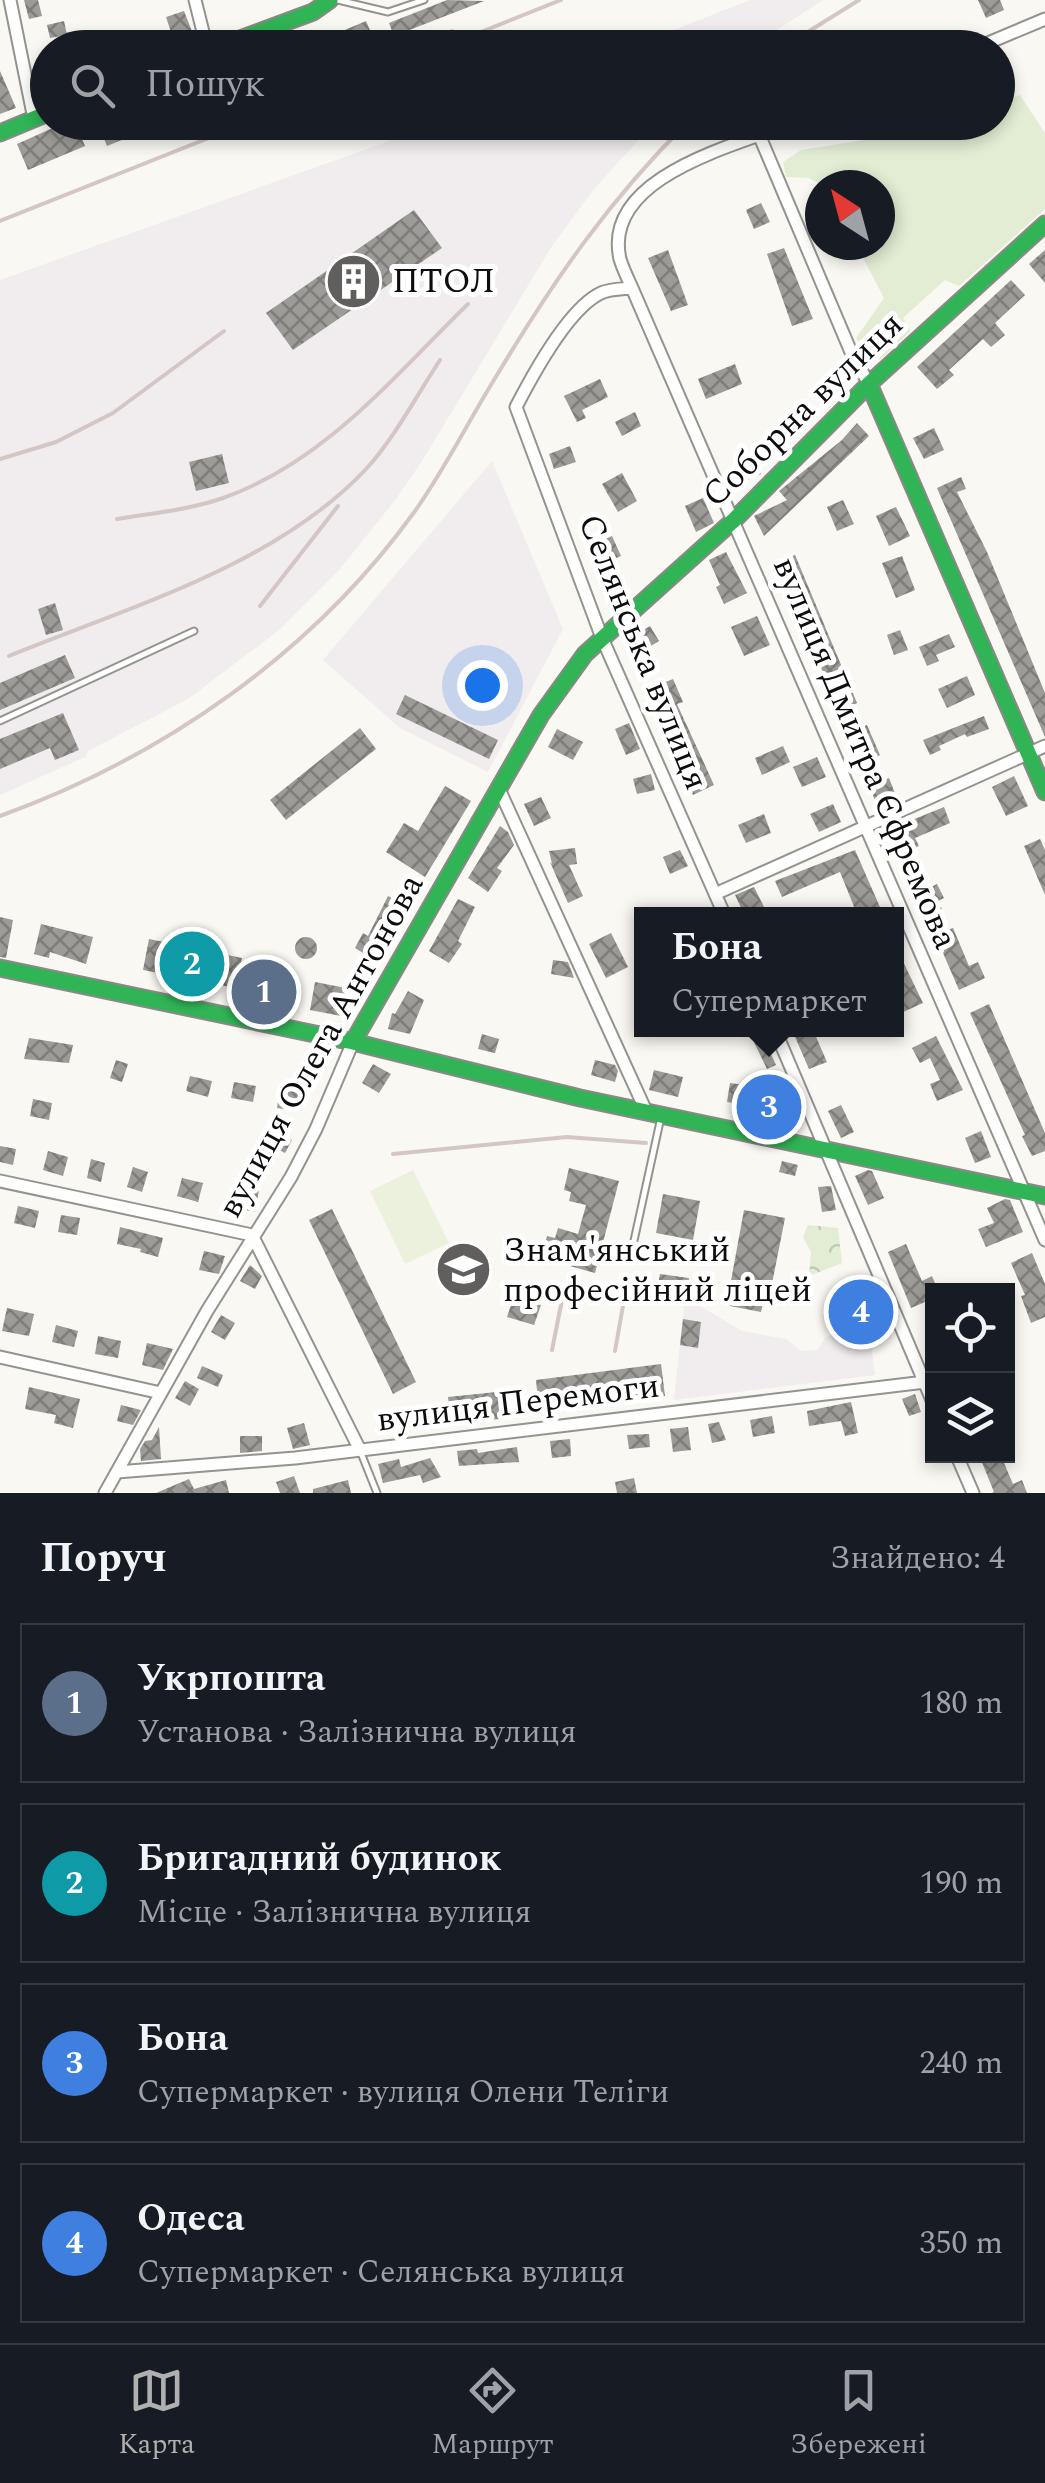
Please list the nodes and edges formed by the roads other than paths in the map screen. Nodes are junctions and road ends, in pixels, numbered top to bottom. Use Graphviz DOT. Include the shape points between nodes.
graph roads {
  1 [pos="10,0"];
  2 [pos="195,0"];
  3 [pos="330,0"];
  4 [pos="338,0"];
  5 [pos="424,0"];
  6 [pos="1045,19"];
  7 [pos="202,30"];
  8 [pos="264,30"];
  9 [pos="1015,32"];
  10 [pos="30,75"];
  11 [pos="30,121"];
  12 [pos="0,133"];
  13 [pos="739,140"];
  14 [pos="761,140"];
  15 [pos="1045,224"];
  16 [pos="632,288"];
  17 [pos="869,384"];
  18 [pos="734,520"];
  19 [pos="194,631"];
  20 [pos="602,638"];
  21 [pos="0,722"];
  22 [pos="1045,746"];
  23 [pos="1028,753"];
  24 [pos="500,789"];
  25 [pos="1045,792"];
  26 [pos="867,826"];
  27 [pos="715,894"];
  28 [pos="721,907"];
  29 [pos="902,907"];
  30 [pos="904,912"];
  31 [pos="0,968"];
  32 [pos="778,1037"];
  33 [pos="353,1042"];
  34 [pos="653,1112"];
  35 [pos="827,1148"];
  36 [pos="0,1181"];
  37 [pos="1024,1192"];
  38 [pos="1045,1196"];
  39 [pos="252,1235"];
  40 [pos="1045,1240"];
  41 [pos="630,1259"];
  42 [pos="0,1357"];
  43 [pos="925,1382"];
  44 [pos="161,1393"];
  45 [pos="360,1450"];
  46 [pos="959,1463"];
  47 [pos="117,1472"];
  48 [pos="105,1493"];
  49 [pos="376,1493"];
  50 [pos="972,1493"];
  1 -- 10 [label="street"];
  2 -- 7 [label="street"];
  3 -- 8 [label="street"];
  4 -- 5 [label="lane" via="388,12"];
  6 -- 9 [label="street"];
  11 -- 12 [label="street"];
  13 -- 16 [label="street, вулиця Дмитра Єфремова" via="690,160 631,206 620,257"];
  14 -- 17 [label="street"];
  15 -- 17 [label="street, Соборна вулиця"];
  16 -- 18 [label="street, вулиця Дмитра Єфремова"];
  16 -- 20 [label="street, Селянська вулиця" via="602,292 578,312 516,407"];
  17 -- 18 [label="street, Соборна вулиця"];
  17 -- 23 [label="street"];
  18 -- 20 [label="street, Соборна вулиця"];
  18 -- 26 [label="street, вулиця Дмитра Єфремова"];
  19 -- 21 [label="lane"];
  20 -- 24 [label="street, вулиця Олега Антонова" via="557,689"];
  20 -- 27 [label="street, Селянська вулиця"];
  22 -- 23 [label="street"];
  23 -- 25 [label="street"];
  23 -- 26 [label="street"];
  24 -- 33 [label="street, вулиця Олега Антонова"];
  24 -- 34 [label="street"];
  26 -- 27 [label="street"];
  26 -- 29 [label="street, вулиця Дмитра Єфремова"];
  27 -- 28 [label="street, Селянська вулиця"];
  30 -- 37 [label="street, вулиця Дмитра Єфремова"];
  31 -- 33 [label="street"];
  32 -- 35 [label="street"];
  33 -- 34 [label="street"];
  33 -- 39 [label="street, вулиця Олега Антонова" via="291,1178"];
  34 -- 35 [label="street"];
  34 -- 41 [label="lane"];
  35 -- 37 [label="street"];
  35 -- 43 [label="street"];
  36 -- 39 [label="street"];
  37 -- 38 [label="street"];
  37 -- 40 [label="street, вулиця Дмитра Єфремова"];
  39 -- 44 [label="street, вулиця Олега Антонова"];
  39 -- 45 [label="street"];
  42 -- 44 [label="street"];
  43 -- 45 [label="street, вулиця Перемоги"];
  44 -- 47 [label="street, вулиця Олега Антонова"];
  45 -- 47 [label="street, вулиця Перемоги"];
  45 -- 49 [label="lane"];
  46 -- 50 [label="street"];
  47 -- 48 [label="street, вулиця Олега Антонова"];
}
